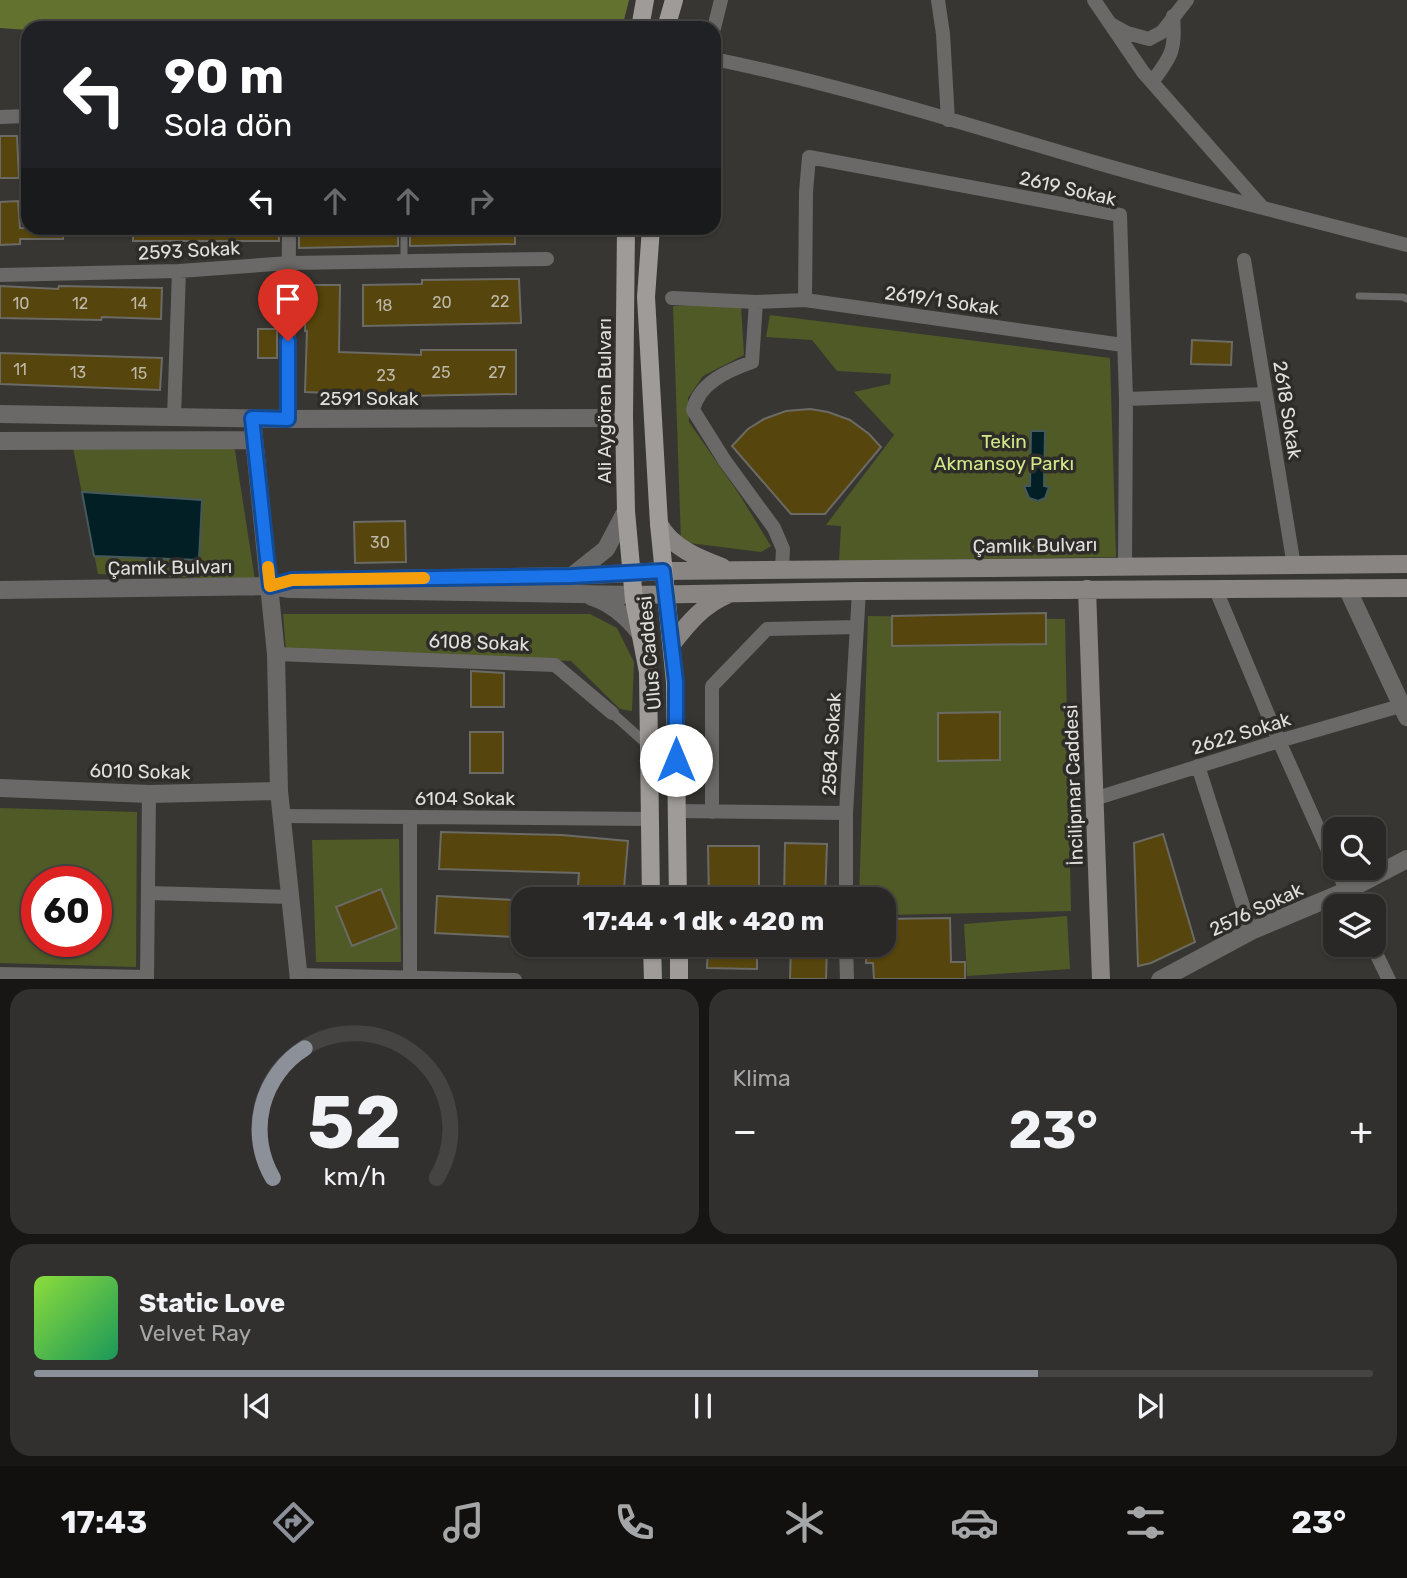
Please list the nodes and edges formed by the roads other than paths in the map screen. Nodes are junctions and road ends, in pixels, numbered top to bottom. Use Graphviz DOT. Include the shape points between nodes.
graph roads {
  1 [pos="645,0"];
  2 [pos="674,0"];
  3 [pos="721,0"];
  4 [pos="938,0"];
  5 [pos="1094,0"];
  6 [pos="1187,0"];
  7 [pos="1172,16"];
  8 [pos="641,21"];
  9 [pos="668,21"];
  10 [pos="715,21"];
  11 [pos="1110,23"];
  12 [pos="721,61"];
  13 [pos="1152,82"];
  14 [pos="21,116"];
  15 [pos="0,117"];
  16 [pos="948,120"];
  17 [pos="1263,208"];
  18 [pos="289,235"];
  19 [pos="404,235"];
  20 [pos="626,235"];
  21 [pos="650,235"];
  22 [pos="1407,245"];
  23 [pos="547,259"];
  24 [pos="1244,260"];
  25 [pos="404,261"];
  26 [pos="289,263"];
  27 [pos="179,271"];
  28 [pos="0,275"];
  29 [pos="1359,296"];
  30 [pos="672,298"];
  31 [pos="1407,299"];
  32 [pos="805,300"];
  33 [pos="756,302"];
  34 [pos="1123,345"];
  35 [pos="1266,394"];
  36 [pos="1126,399"];
  37 [pos="0,414"];
  38 [pos="174,417"];
  39 [pos="252,418"];
  40 [pos="612,418"];
  41 [pos="288,419"];
  42 [pos="254,440"];
  43 [pos="0,441"];
  44 [pos="626,511"];
  45 [pos="659,524"];
  46 [pos="1407,564"];
  47 [pos="1125,565"];
  48 [pos="1294,566"];
  49 [pos="782,569"];
  50 [pos="732,570"];
  51 [pos="663,571"];
  52 [pos="632,573"];
  53 [pos="572,576"];
  54 [pos="270,586"];
  55 [pos="1347,588"];
  56 [pos="1407,588"];
  57 [pos="1096,589"];
  58 [pos="0,590"];
  59 [pos="1216,590"];
  60 [pos="859,591"];
  61 [pos="736,592"];
  62 [pos="666,593"];
  63 [pos="582,594"];
  64 [pos="634,595"];
  65 [pos="857,627"];
  66 [pos="640,633"];
  67 [pos="672,644"];
  68 [pos="276,654"];
  69 [pos="1404,712"];
  70 [pos="612,713"];
  71 [pos="1279,741"];
  72 [pos="649,746"];
  73 [pos="1198,766"];
  74 [pos="0,788"];
  75 [pos="279,791"];
  76 [pos="149,794"];
  77 [pos="1094,799"];
  78 [pos="676,811"];
  79 [pos="712,812"];
  80 [pos="846,813"];
  81 [pos="281,816"];
  82 [pos="410,817"];
  83 [pos="649,819"];
  84 [pos="1323,838"];
  85 [pos="1407,859"];
  86 [pos="651,887"];
  87 [pos="678,887"];
  88 [pos="846,887"];
  89 [pos="148,893"];
  90 [pos="1357,894"];
  91 [pos="292,897"];
  92 [pos="1323,908"];
  93 [pos="1251,931"];
  94 [pos="652,957"];
  95 [pos="679,957"];
  96 [pos="846,957"];
  97 [pos="1379,957"];
  98 [pos="1187,974"];
  99 [pos="0,975"];
  100 [pos="299,977"];
  101 [pos="410,977"];
  102 [pos="147,978"];
  103 [pos="515,979"];
  104 [pos="653,979"];
  105 [pos="679,979"];
  106 [pos="846,979"];
  107 [pos="1101,979"];
  108 [pos="1160,979"];
  109 [pos="1389,979"];
  1 -- 8 [label="main road"];
  2 -- 9 [label="main road"];
  3 -- 10 [label="street"];
  4 -- 16 [label="street"];
  5 -- 11 [label="street"];
  6 -- 7 [label="street"];
  7 -- 11 [label="street" via="1162,32 1149,38"];
  7 -- 13 [label="street" via="1174,48"];
  11 -- 13 [label="street"];
  12 -- 16 [label="street"];
  13 -- 17 [label="street"];
  14 -- 15 [label="street"];
  16 -- 17 [label="street"];
  17 -- 22 [label="street"];
  18 -- 26 [label="street"];
  19 -- 25 [label="lane"];
  20 -- 44 [label="main road, Ali Aygören Bulvarı"];
  21 -- 45 [label="main road" via="646,297"];
  23 -- 25 [label="street, 2593 Sokak"];
  24 -- 35 [label="street, 2618 Sokak"];
  25 -- 26 [label="street, 2593 Sokak"];
  26 -- 27 [label="street, 2593 Sokak"];
  26 -- 41 [label="street"];
  27 -- 28 [label="street, 2593 Sokak"];
  27 -- 38 [label="street"];
  29 -- 31 [label="lane"];
  30 -- 33 [label="street, 2619/1 Sokak"];
  32 -- 33 [label="street, 2619/1 Sokak"];
  32 -- 34 [label="street, 2619/1 Sokak"];
  32 -- 34 [label="street, 2619 Sokak" via="810,157 1120,215"];
  33 -- 49 [label="street" via="752,362 710,382 696,397 693,410 774,528 783,549"];
  34 -- 36 [label="street, 2619 Sokak"];
  35 -- 36 [label="street"];
  35 -- 48 [label="street, 2618 Sokak"];
  36 -- 47 [label="street, 2619 Sokak"];
  37 -- 38 [label="street, 2591 Sokak"];
  38 -- 39 [label="street, 2591 Sokak"];
  39 -- 41 [label="street, 2591 Sokak"];
  39 -- 42 [label="street"];
  40 -- 41 [label="street, 2591 Sokak"];
  42 -- 43 [label="street"];
  42 -- 54 [label="street"];
  44 -- 52 [label="main road, Ali Aygören Bulvarı"];
  44 -- 53 [label="street" via="606,549"];
  45 -- 50 [label="main road" via="670,540 688,552"];
  45 -- 51 [label="main road"];
  46 -- 48 [label="main road, Çamlık Bulvarı"];
  47 -- 48 [label="main road, Çamlık Bulvarı"];
  47 -- 49 [label="main road, Çamlık Bulvarı"];
  47 -- 57 [label="street" via="1094,574 1089,580"];
  49 -- 50 [label="main road, Çamlık Bulvarı"];
  50 -- 51 [label="main road, Çamlık Bulvarı"];
  51 -- 52 [label="main road, Çamlık Bulvarı"];
  51 -- 62 [label="main road, Ulus Caddesi"];
  52 -- 53 [label="street"];
  52 -- 64 [label="main road, Ulus Caddesi"];
  53 -- 54 [label="street" via="292,580"];
  54 -- 58 [label="street, Çamlık Bulvarı"];
  54 -- 63 [label="street, Çamlık Bulvarı"];
  54 -- 68 [label="street"];
  55 -- 56 [label="main road"];
  55 -- 59 [label="main road"];
  55 -- 69 [label="street"];
  57 -- 59 [label="main road"];
  57 -- 60 [label="main road"];
  57 -- 77 [label="main road, İncilipınar Caddesi" via="1088,611"];
  59 -- 71 [label="street"];
  60 -- 61 [label="main road"];
  60 -- 65 [label="street, 2584 Sokak"];
  61 -- 62 [label="main road"];
  61 -- 67 [label="main road" via="695,614"];
  62 -- 64 [label="main road"];
  62 -- 67 [label="main road, Ulus Caddesi"];
  63 -- 64 [label="street, Çamlık Bulvarı"];
  63 -- 66 [label="street" via="613,607"];
  64 -- 66 [label="main road, Ulus Caddesi"];
  65 -- 79 [label="street" via="767,629 712,686"];
  65 -- 80 [label="street, 2584 Sokak"];
  66 -- 72 [label="main road, Ulus Caddesi" via="648,672"];
  67 -- 78 [label="main road, Ulus Caddesi"];
  68 -- 70 [label="street, 6108 Sokak" via="555,665"];
  68 -- 75 [label="street"];
  69 -- 71 [label="street, 2622 Sokak"];
  70 -- 72 [label="street, 6108 Sokak"];
  71 -- 73 [label="street, 2622 Sokak"];
  71 -- 84 [label="street"];
  72 -- 83 [label="main road, Ulus Caddesi"];
  73 -- 77 [label="street, 2622 Sokak"];
  73 -- 93 [label="street"];
  74 -- 76 [label="street, 6010 Sokak"];
  75 -- 76 [label="street, 6010 Sokak"];
  75 -- 81 [label="street"];
  76 -- 89 [label="street"];
  77 -- 107 [label="main road, İncilipınar Caddesi"];
  78 -- 79 [label="street"];
  78 -- 87 [label="main road, Ulus Caddesi"];
  79 -- 80 [label="street"];
  80 -- 88 [label="street, 2584 Sokak"];
  81 -- 82 [label="street, 6104 Sokak"];
  81 -- 91 [label="street"];
  82 -- 83 [label="street, 6104 Sokak"];
  82 -- 101 [label="street"];
  83 -- 86 [label="main road, Ulus Caddesi"];
  85 -- 90 [label="street, 2576 Sokak"];
  89 -- 91 [label="street"];
  89 -- 102 [label="street"];
  91 -- 100 [label="street"];
  92 -- 93 [label="street, 2576 Sokak"];
  93 -- 98 [label="street, 2576 Sokak"];
  94 -- 104 [label="main road"];
  95 -- 105 [label="main road"];
  96 -- 106 [label="street"];
  97 -- 109 [label="street"];
  98 -- 108 [label="street, 2576 Sokak"];
  99 -- 102 [label="street"];
  100 -- 101 [label="street"];
  101 -- 103 [label="street"];
}
